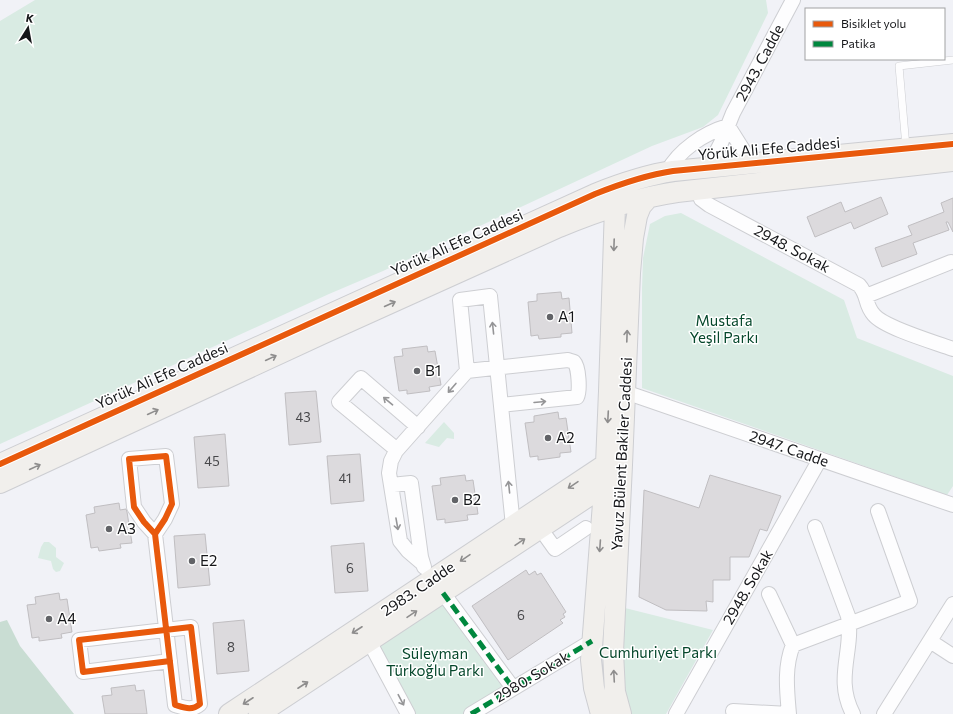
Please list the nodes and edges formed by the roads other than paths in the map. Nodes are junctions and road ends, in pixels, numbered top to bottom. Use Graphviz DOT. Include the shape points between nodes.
graph roads {
  1 [pos="793,0"];
  2 [pos="953,60"];
  3 [pos="728,126"];
  4 [pos="953,144"];
  5 [pos="907,150"];
  6 [pos="953,161"];
  7 [pos="752,164"];
  8 [pos="708,168"];
  9 [pos="667,172"];
  10 [pos="631,181"];
  11 [pos="698,190"];
  12 [pos="649,198"];
  13 [pos="615,206"];
  14 [pos="951,262"];
  15 [pos="866,296"];
  16 [pos="953,349"];
  17 [pos="497,367"];
  18 [pos="467,371"];
  19 [pos="617,391"];
  20 [pos="501,405"];
  21 [pos="418,427"];
  22 [pos="397,450"];
  23 [pos="820,459"];
  24 [pos="0,464"];
  25 [pos="614,464"];
  26 [pos="0,483"];
  27 [pos="391,485"];
  28 [pos="613,486"];
  29 [pos="953,505"];
  30 [pos="878,511"];
  31 [pos="513,526"];
  32 [pos="815,527"];
  33 [pos="540,528"];
  34 [pos="586,528"];
  35 [pos="155,534"];
  36 [pos="433,578"];
  37 [pos="769,594"];
  38 [pos="953,604"];
  39 [pos="850,624"];
  40 [pos="166,630"];
  41 [pos="369,641"];
  42 [pos="592,641"];
  43 [pos="930,641"];
  44 [pos="793,645"];
  45 [pos="953,656"];
  46 [pos="170,661"];
  47 [pos="513,688"];
  48 [pos="194,711"];
  49 [pos="733,711"];
  50 [pos="229,714"];
  51 [pos="259,714"];
  52 [pos="408,714"];
  53 [pos="471,714"];
  54 [pos="601,714"];
  55 [pos="621,714"];
  56 [pos="676,714"];
  57 [pos="789,714"];
  58 [pos="854,714"];
  59 [pos="884,714"];
  1 -- 3 [label="street, 2943. Cadde"];
  2 -- 5 [label="lane" via="899,66"];
  3 -- 7 [label="street"];
  3 -- 8 [label="street, 2943. Cadde"];
  3 -- 9 [label="street" via="711,132 691,145 678,156"];
  4 -- 5 [label="street, Yörük Ali Efe Caddesi"];
  5 -- 7 [label="street, Yörük Ali Efe Caddesi"];
  6 -- 11 [label="street, Yörük Ali Efe Caddesi"];
  7 -- 8 [label="street, Yörük Ali Efe Caddesi"];
  8 -- 9 [label="street, Yörük Ali Efe Caddesi"];
  8 -- 11 [label="street"];
  9 -- 10 [label="street, Yörük Ali Efe Caddesi"];
  10 -- 13 [label="street, Yavuz Bülent Bakiler Caddesi" via="620,190"];
  10 -- 24 [label="street, Yörük Ali Efe Caddesi" via="595,194"];
  11 -- 12 [label="street, Yörük Ali Efe Caddesi"];
  11 -- 15 [label="street, 2948. Sokak" via="701,199 706,203 859,285"];
  12 -- 13 [label="street, Yörük Ali Efe Caddesi"];
  19 -- 12 [label="street, Yavuz Bülent Bakiler Caddesi, one-way" via="632,242 637,216"];
  13 -- 19 [label="street, Yavuz Bülent Bakiler Caddesi, one-way"];
  26 -- 13 [label="street, Yörük Ali Efe Caddesi, one-way" via="322,334 584,216"];
  14 -- 15 [label="street"];
  15 -- 16 [label="street, 2948. Sokak" via="868,308 877,318"];
  17 -- 18 [label="street"];
  17 -- 18 [label="street, one-way" via="490,296 460,300"];
  17 -- 20 [label="street"];
  20 -- 17 [label="street, one-way" via="576,398 579,392 577,369 569,360"];
  18 -- 21 [label="street, one-way"];
  19 -- 23 [label="street, 2947. Cadde"];
  19 -- 25 [label="street, Yavuz Bülent Bakiler Caddesi"];
  31 -- 20 [label="street, one-way"];
  21 -- 22 [label="street"];
  21 -- 22 [label="street, one-way" via="361,378 339,402"];
  22 -- 27 [label="street" via="390,463"];
  23 -- 29 [label="street, 2947. Cadde"];
  23 -- 56 [label="street, 2948. Sokak"];
  25 -- 28 [label="street, Yavuz Bülent Bakiler Caddesi"];
  25 -- 31 [label="street, 2983. Cadde, one-way"];
  27 -- 36 [label="street, one-way" via="400,541"];
  27 -- 36 [label="street" via="411,483"];
  28 -- 33 [label="street, 2983. Cadde"];
  28 -- 42 [label="street, Yavuz Bülent Bakiler Caddesi, one-way"];
  55 -- 28 [label="street, Yavuz Bülent Bakiler Caddesi, one-way" via="615,692 613,661"];
  30 -- 39 [label="street" via="910,601"];
  31 -- 36 [label="street, 2983. Cadde, one-way"];
  32 -- 39 [label="street"];
  33 -- 34 [label="street" via="555,549"];
  36 -- 33 [label="street, 2983. Cadde, one-way"];
  35 -- 35 [label="street" via="172,504 166,456 129,459 134,507"];
  35 -- 40 [label="street"];
  41 -- 36 [label="street, 2983. Cadde, one-way"];
  36 -- 47 [label="street"];
  36 -- 50 [label="street, 2983. Cadde, one-way"];
  37 -- 44 [label="street"];
  38 -- 43 [label="street"];
  39 -- 44 [label="street"];
  39 -- 58 [label="street" via="844,680 847,699"];
  40 -- 46 [label="street"];
  40 -- 46 [label="street" via="79,640 83,672"];
  40 -- 48 [label="street" via="191,627 201,702"];
  51 -- 41 [label="street, 2983. Cadde, one-way"];
  41 -- 52 [label="street, one-way"];
  42 -- 47 [label="street, 2980. Sokak"];
  42 -- 54 [label="street, Yavuz Bülent Bakiler Caddesi" via="592,674"];
  43 -- 45 [label="street"];
  43 -- 59 [label="street"];
  44 -- 57 [label="street" via="787,669"];
  46 -- 48 [label="street" via="175,705"];
  47 -- 53 [label="street, 2980. Sokak"];
  49 -- 57 [label="street"];
}
